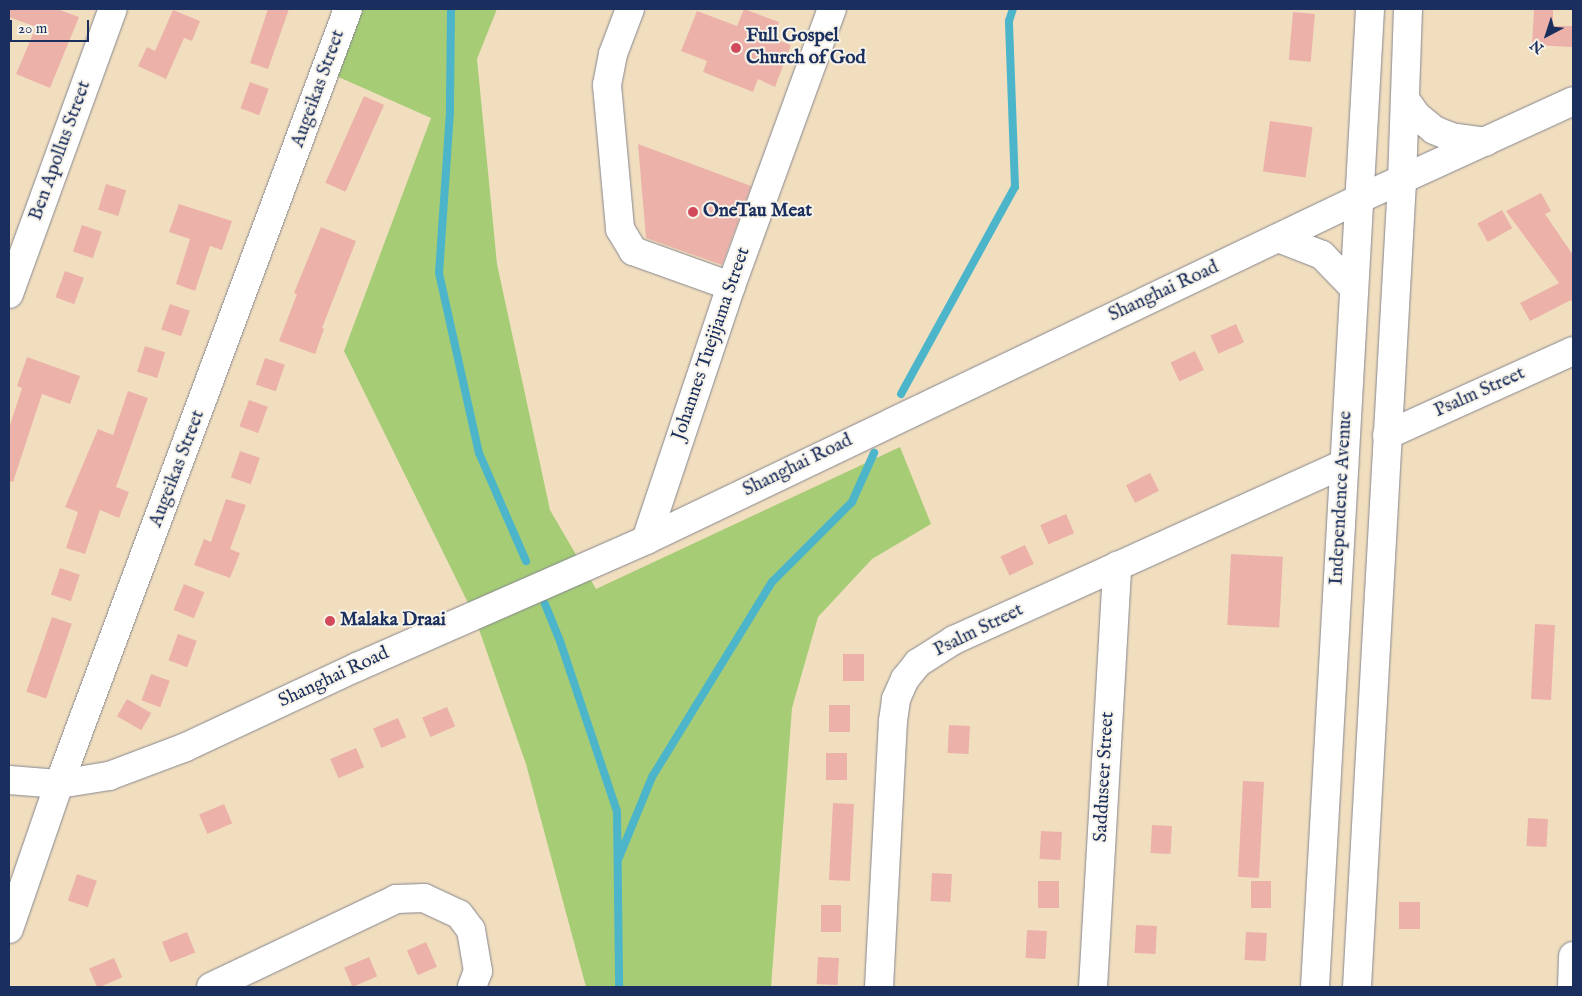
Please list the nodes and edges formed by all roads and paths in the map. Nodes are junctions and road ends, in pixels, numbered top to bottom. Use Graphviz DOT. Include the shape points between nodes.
graph roads {
  1 [pos="113,9"];
  2 [pos="348,9"];
  3 [pos="630,9"];
  4 [pos="832,9"];
  5 [pos="1370,9"];
  6 [pos="1408,9"];
  7 [pos="1405,99"];
  8 [pos="1573,101"];
  9 [pos="1486,142"];
  10 [pos="1402,182"];
  11 [pos="1359,199"];
  12 [pos="1278,238"];
  13 [pos="731,286"];
  14 [pos="1354,288"];
  15 [pos="9,294"];
  16 [pos="1573,351"];
  17 [pos="1387,435"];
  18 [pos="1344,464"];
  19 [pos="646,540"];
  20 [pos="1117,566"];
  21 [pos="9,780"];
  22 [pos="60,784"];
  23 [pos="9,930"];
  24 [pos="1573,956"];
  25 [pos="211,987"];
  26 [pos="472,987"];
  27 [pos="879,987"];
  28 [pos="1093,987"];
  29 [pos="1315,987"];
  30 [pos="1357,987"];
  31 [pos="1572,987"];
  1 -- 15 [label="street, Ben Apollus Street"];
  2 -- 22 [label="street, Augeikas Street"];
  3 -- 13 [label="street" via="613,54 607,85 620,229 634,251"];
  4 -- 13 [label="street, Johannes Tuejijama Street"];
  5 -- 11 [label="street, Independence Avenue"];
  6 -- 7 [label="street"];
  7 -- 9 [label="street" via="1417,116 1434,130 1451,137"];
  7 -- 10 [label="street"];
  8 -- 9 [label="street, Shanghai Road"];
  9 -- 10 [label="street, Shanghai Road"];
  10 -- 11 [label="street, Shanghai Road"];
  10 -- 17 [label="street"];
  11 -- 12 [label="street, Shanghai Road"];
  11 -- 14 [label="street, Independence Avenue"];
  12 -- 14 [label="street" via="1322,255"];
  12 -- 19 [label="street, Shanghai Road"];
  13 -- 19 [label="street, Johannes Tuejijama Street"];
  14 -- 18 [label="street, Independence Avenue"];
  16 -- 17 [label="street, Psalm Street"];
  17 -- 30 [label="street"];
  18 -- 20 [label="street, Psalm Street"];
  18 -- 29 [label="street, Independence Avenue"];
  19 -- 22 [label="street, Shanghai Road" via="357,667 186,747 109,776"];
  20 -- 27 [label="street, Psalm Street" via="954,640 918,663 906,679 896,699 893,721"];
  20 -- 28 [label="street, Sadduseer Street"];
  21 -- 22 [label="street, Shanghai Road"];
  22 -- 23 [label="street, Augeikas Street"];
  24 -- 31 [label="street"];
  25 -- 26 [label="street" via="396,899 424,898 459,914 471,930 478,970"];
}
